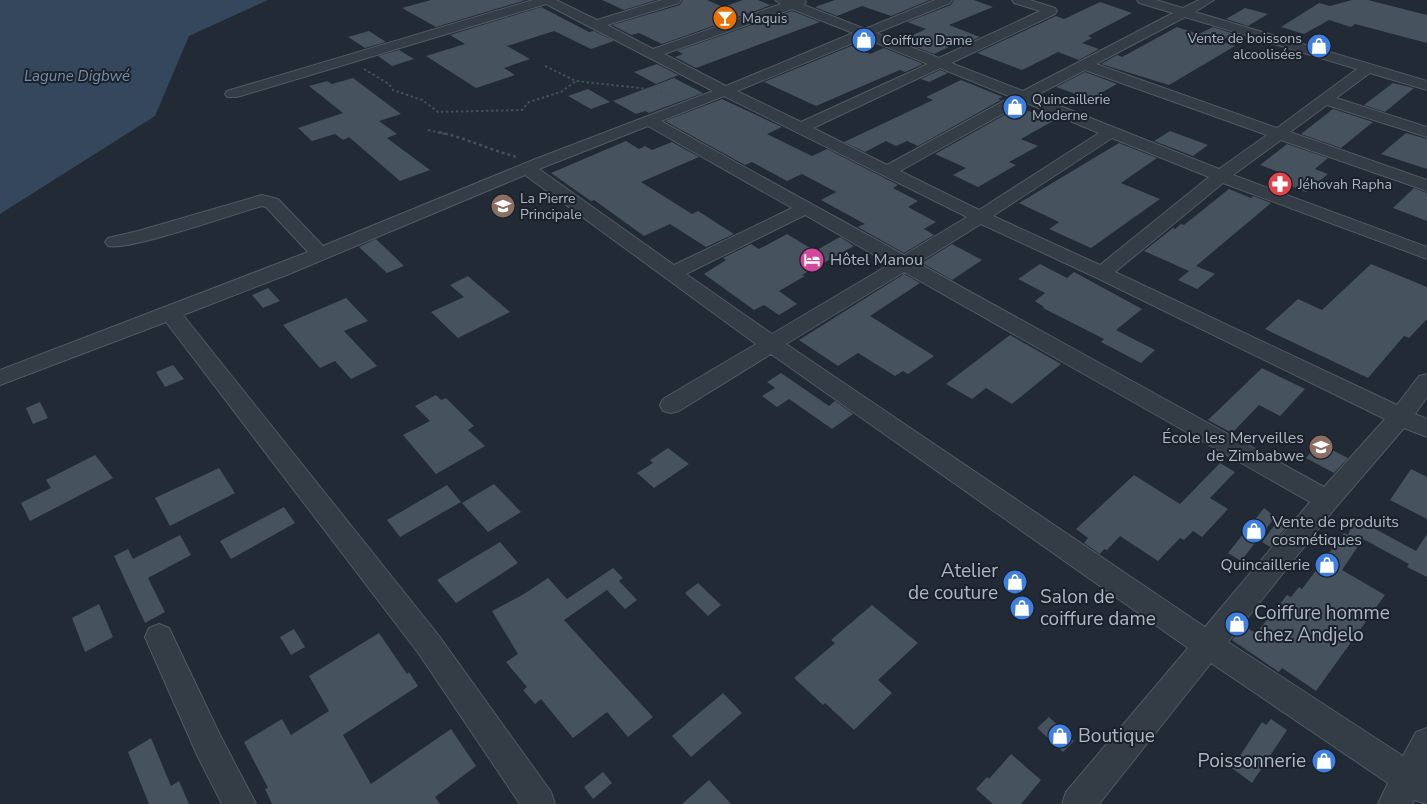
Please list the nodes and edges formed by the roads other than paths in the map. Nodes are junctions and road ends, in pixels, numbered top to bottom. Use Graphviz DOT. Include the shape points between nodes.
graph roads {
  1 [pos="546,0"];
  2 [pos="676,0"];
  3 [pos="946,0"];
  4 [pos="1018,0"];
  5 [pos="1143,0"];
  6 [pos="1208,0"];
  7 [pos="793,1"];
  8 [pos="1185,12"];
  9 [pos="595,25"];
  10 [pos="866,34"];
  11 [pos="652,54"];
  12 [pos="938,63"];
  13 [pos="1084,65"];
  14 [pos="1368,68"];
  15 [pos="1427,86"];
  16 [pos="725,91"];
  17 [pos="232,94"];
  18 [pos="1023,97"];
  19 [pos="1326,100"];
  20 [pos="648,120"];
  21 [pos="801,128"];
  22 [pos="1112,132"];
  23 [pos="1427,132"];
  24 [pos="1281,134"];
  25 [pos="533,165"];
  26 [pos="888,171"];
  27 [pos="1221,176"];
  28 [pos="1427,186"];
  29 [pos="806,208"];
  30 [pos="980,217"];
  31 [pos="114,242"];
  32 [pos="320,254"];
  33 [pos="1427,254"];
  34 [pos="903,263"];
  35 [pos="1102,272"];
  36 [pos="673,273"];
  37 [pos="170,313"];
  38 [pos="770,344"];
  39 [pos="0,378"];
  40 [pos="1427,381"];
  41 [pos="671,405"];
  42 [pos="1401,416"];
  43 [pos="1427,429"];
  44 [pos="1327,500"];
  45 [pos="159,636"];
  46 [pos="1209,646"];
  47 [pos="1427,744"];
  48 [pos="1418,784"];
  49 [pos="240,804"];
  50 [pos="539,804"];
  51 [pos="1078,804"];
  52 [pos="1394,804"];
  1 -- 9 [label="street"];
  1 -- 17 [label="street"];
  2 -- 9 [label="street"];
  3 -- 10 [label="street"];
  4 -- 12 [label="street" via="1051,11"];
  5 -- 8 [label="street"];
  6 -- 8 [label="street"];
  7 -- 10 [label="street"];
  7 -- 11 [label="street"];
  8 -- 13 [label="street"];
  8 -- 14 [label="street"];
  9 -- 11 [label="street"];
  10 -- 12 [label="street"];
  10 -- 16 [label="street"];
  11 -- 16 [label="street"];
  12 -- 18 [label="street"];
  12 -- 21 [label="street"];
  13 -- 18 [label="street"];
  13 -- 24 [label="street"];
  14 -- 15 [label="street"];
  14 -- 19 [label="street"];
  16 -- 20 [label="street"];
  16 -- 21 [label="street"];
  18 -- 22 [label="street"];
  18 -- 26 [label="street"];
  19 -- 23 [label="street"];
  19 -- 24 [label="street"];
  20 -- 25 [label="street"];
  20 -- 29 [label="street"];
  21 -- 26 [label="street"];
  22 -- 27 [label="street"];
  22 -- 30 [label="street"];
  24 -- 27 [label="street"];
  24 -- 28 [label="street"];
  25 -- 32 [label="street"];
  25 -- 36 [label="street"];
  26 -- 30 [label="street"];
  27 -- 33 [label="street"];
  27 -- 35 [label="street"];
  29 -- 34 [label="street"];
  29 -- 36 [label="street"];
  30 -- 34 [label="street"];
  30 -- 35 [label="street"];
  31 -- 32 [label="street" via="262,200 272,202"];
  32 -- 37 [label="street"];
  34 -- 38 [label="street"];
  34 -- 44 [label="street"];
  35 -- 42 [label="street"];
  36 -- 38 [label="street"];
  37 -- 39 [label="street"];
  37 -- 50 [label="street" via="428,645"];
  38 -- 41 [label="street"];
  38 -- 46 [label="street"];
  40 -- 42 [label="street"];
  42 -- 43 [label="street"];
  42 -- 44 [label="street"];
  44 -- 46 [label="street"];
  45 -- 49 [label="street"];
  46 -- 48 [label="street"];
  46 -- 51 [label="street"];
  47 -- 48 [label="street"];
  48 -- 52 [label="street"];
}
